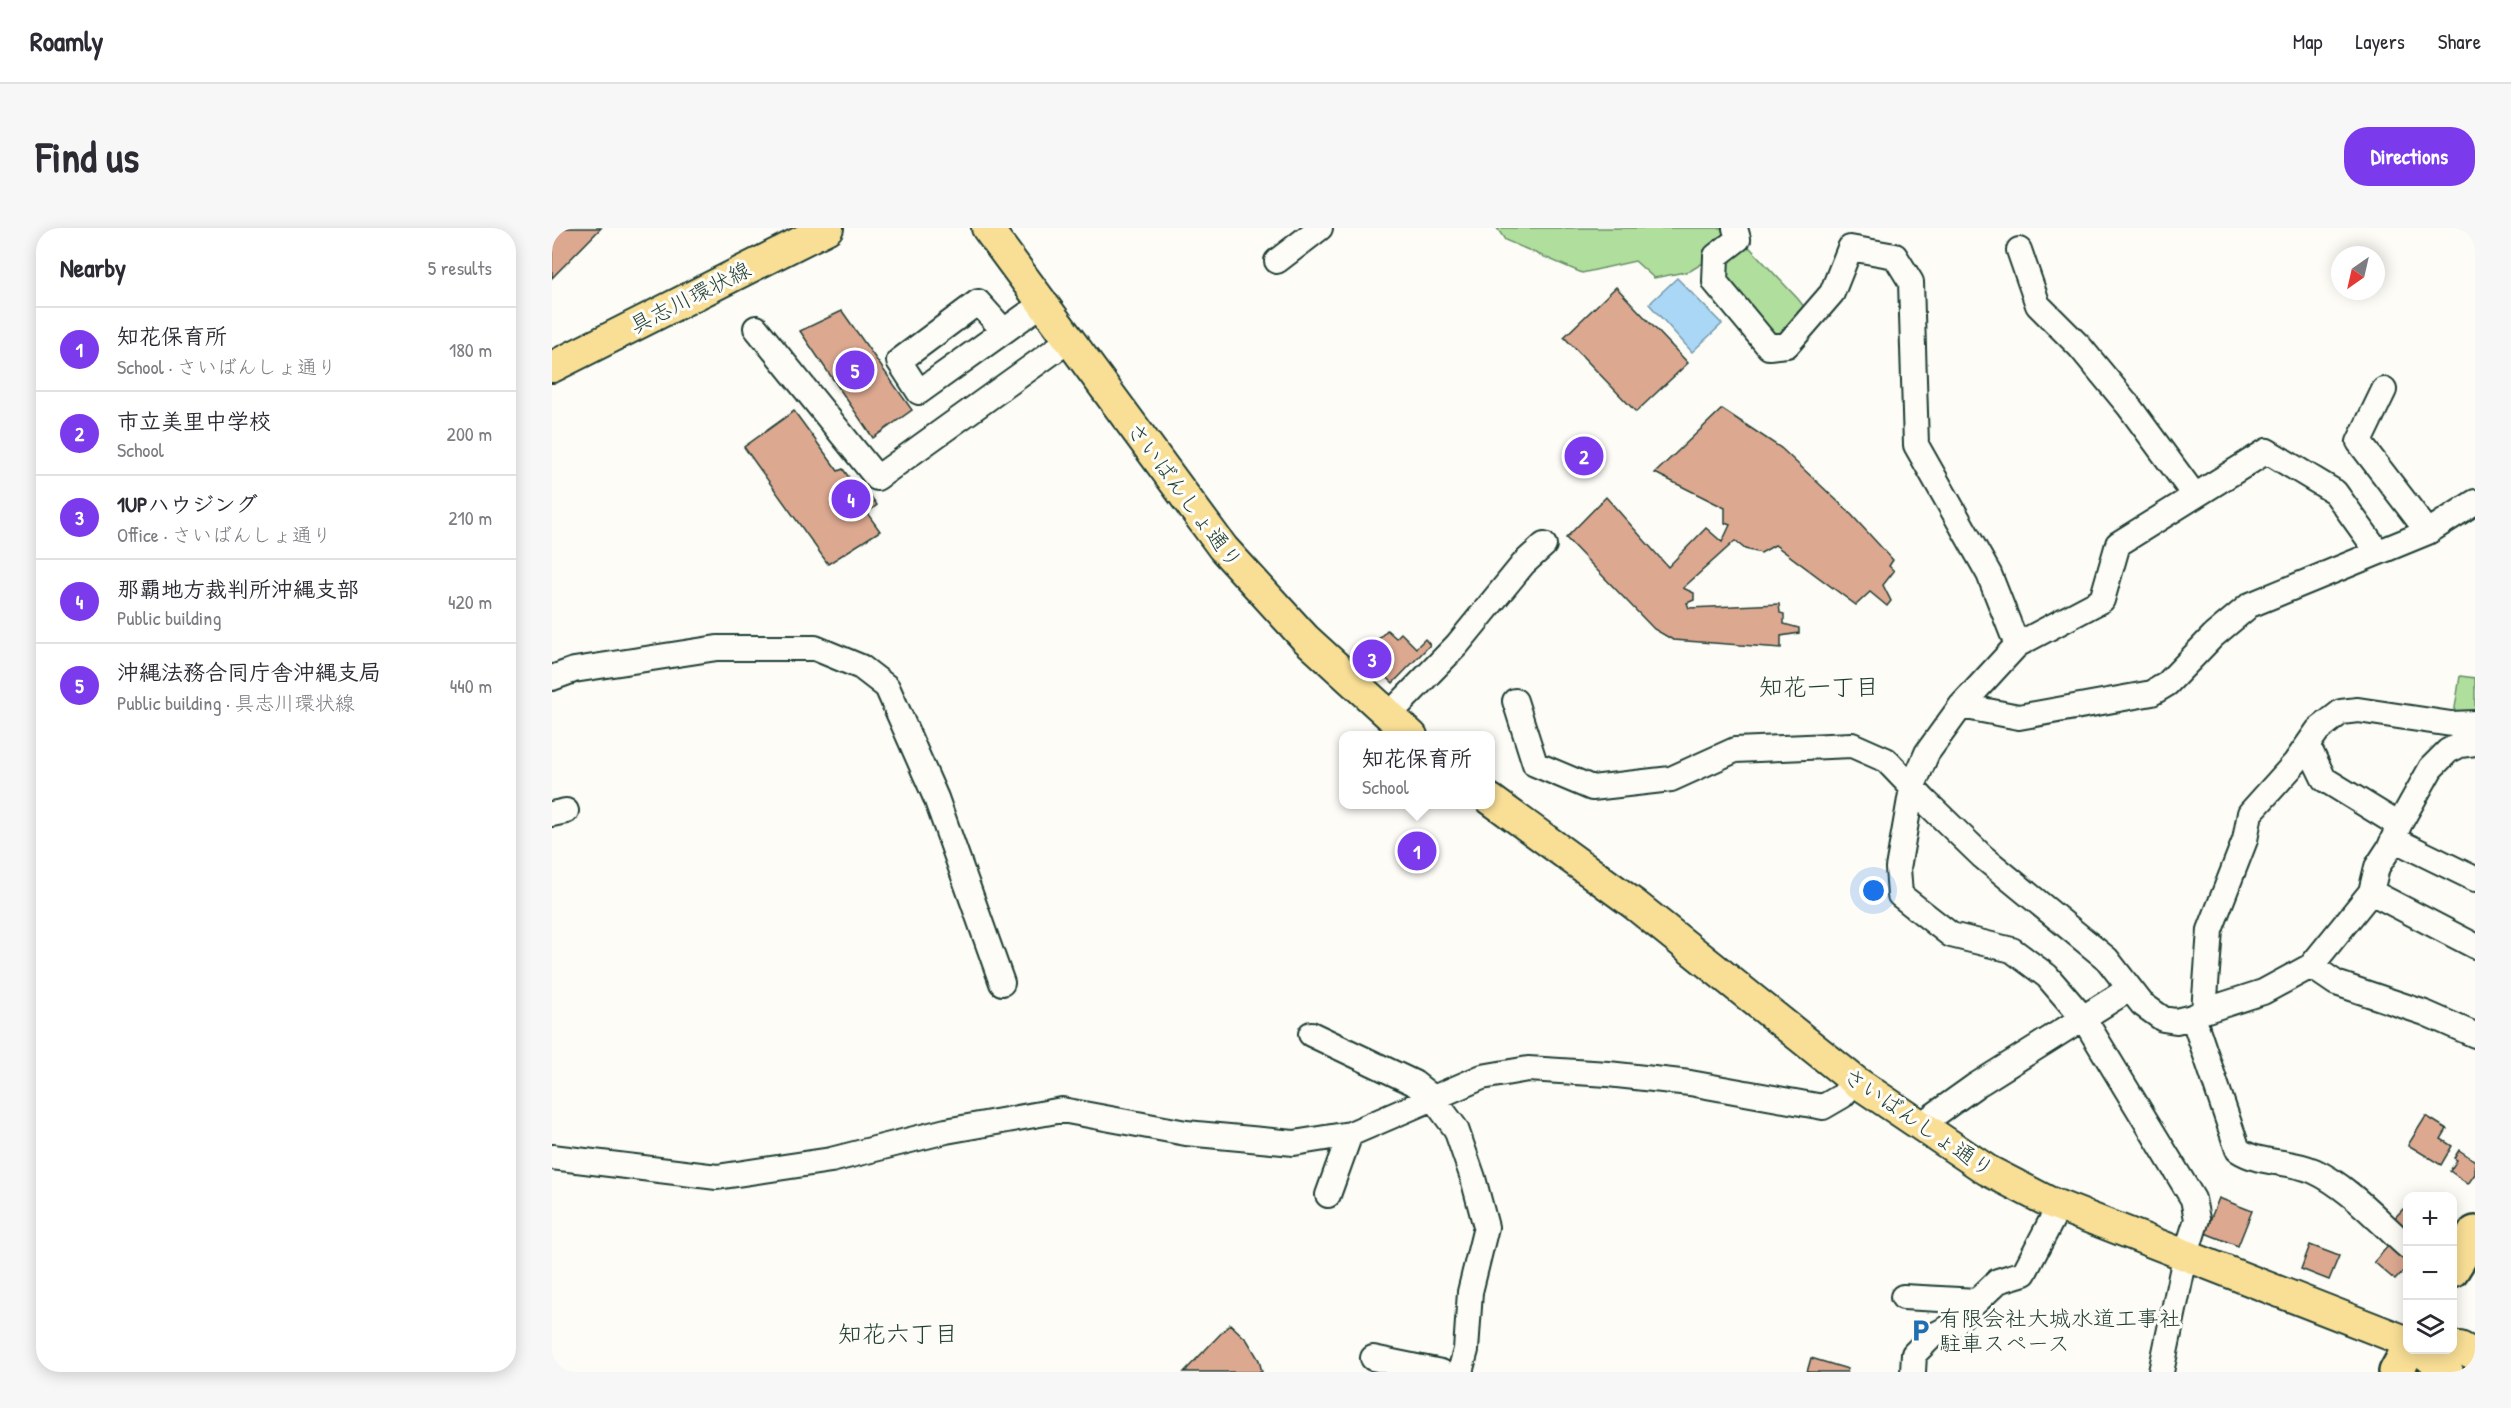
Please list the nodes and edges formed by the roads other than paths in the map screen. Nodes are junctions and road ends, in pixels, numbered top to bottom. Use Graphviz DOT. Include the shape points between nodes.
graph roads {
  1 [pos="828,228"];
  2 [pos="987,228"];
  3 [pos="1320,228"];
  4 [pos="1735,228"];
  5 [pos="2019,250"];
  6 [pos="1277,261"];
  7 [pos="1042,303"];
  8 [pos="756,327"];
  9 [pos="1004,331"];
  10 [pos="1069,340"];
  11 [pos="552,367"];
  12 [pos="2384,390"];
  13 [pos="2195,496"];
  14 [pos="2475,502"];
  15 [pos="2428,532"];
  16 [pos="1544,545"];
  17 [pos="2378,552"];
  18 [pos="2017,645"];
  19 [pos="552,678"];
  20 [pos="1515,701"];
  21 [pos="1961,706"];
  22 [pos="1389,715"];
  23 [pos="2475,723"];
  24 [pos="1407,731"];
  25 [pos="2308,746"];
  26 [pos="2470,748"];
  27 [pos="1912,788"];
  28 [pos="1495,802"];
  29 [pos="2396,832"];
  30 [pos="2475,879"];
  31 [pos="2371,892"];
  32 [pos="2475,946"];
  33 [pos="2311,966"];
  34 [pos="1002,983"];
  35 [pos="2129,989"];
  36 [pos="2199,1014"];
  37 [pos="2084,1019"];
  38 [pos="1311,1035"];
  39 [pos="2475,1035"];
  40 [pos="1855,1081"];
  41 [pos="1433,1098"];
  42 [pos="1919,1126"];
  43 [pos="1350,1134"];
  44 [pos="552,1157"];
  45 [pos="1328,1195"];
  46 [pos="2059,1206"];
  47 [pos="2475,1233"];
  48 [pos="2407,1246"];
  49 [pos="2185,1257"];
  50 [pos="2457,1262"];
  51 [pos="1903,1297"];
  52 [pos="1977,1301"];
  53 [pos="2403,1340"];
  54 [pos="2457,1347"];
  55 [pos="2406,1354"];
  56 [pos="2425,1354"];
  57 [pos="2475,1355"];
  58 [pos="1372,1358"];
  59 [pos="1441,1372"];
  60 [pos="1460,1372"];
  61 [pos="1913,1372"];
  62 [pos="2161,1372"];
  63 [pos="2396,1372"];
  64 [pos="2448,1372"];
  1 -- 11 [label="main road, 具志川環状線"];
  2 -- 7 [label="main road, さいばんしょ通り"];
  3 -- 6 [label="street"];
  4 -- 18 [label="street" via="1738,239 1716,256 1716,282 1769,347 1787,345 1832,293 1850,248 1895,256 1911,282 1916,445 1989,574"];
  5 -- 13 [label="street" via="2038,305 2080,347 2128,405"];
  7 -- 9 [label="street"];
  7 -- 10 [label="main road, さいばんしょ通り"];
  8 -- 10 [label="street" via="877,478"];
  10 -- 22 [label="main road, さいばんしょ通り" via="1223,548 1305,638"];
  12 -- 15 [label="street" via="2359,442"];
  13 -- 17 [label="street" via="2267,451 2335,492"];
  13 -- 18 [label="street" via="2118,544 2102,600"];
  14 -- 15 [label="street"];
  15 -- 17 [label="street"];
  16 -- 22 [label="street" via="1524,562 1456,645"];
  17 -- 21 [label="street" via="2250,605 2213,636 2167,684 2152,693 2019,717"];
  18 -- 21 [label="street"];
  19 -- 34 [label="street" via="574,670 717,648 815,648 861,667 887,687 936,798"];
  20 -- 27 [label="street" via="1535,764 1592,788 1671,779 1735,750 1852,745 1886,760"];
  21 -- 27 [label="street" via="1927,753"];
  22 -- 24 [label="main road, さいばんしょ通り"];
  23 -- 25 [label="street" via="2451,724 2358,710 2341,712 2318,730"];
  25 -- 29 [label="street" via="2324,779"];
  25 -- 36 [label="street" via="2250,813 2245,840 2210,930"];
  26 -- 29 [label="street" via="2448,751 2431,768"];
  27 -- 35 [label="street" via="1983,857 2107,959"];
  27 -- 37 [label="street" via="1898,868 1900,895 1951,935 2012,950 2047,976"];
  28 -- 40 [label="main road, さいばんしょ通り" via="1634,904"];
  29 -- 30 [label="street"];
  29 -- 31 [label="street" via="2377,867"];
  31 -- 32 [label="street"];
  31 -- 33 [label="street"];
  33 -- 36 [label="street" via="2263,992"];
  33 -- 39 [label="street" via="2336,983 2425,1013"];
  35 -- 36 [label="street" via="2163,1019"];
  35 -- 37 [label="street"];
  36 -- 48 [label="street" via="2238,1150 2248,1157 2313,1170 2346,1192"];
  37 -- 42 [label="street"];
  37 -- 49 [label="street" via="2193,1199 2197,1219"];
  38 -- 41 [label="street" via="1414,1083"];
  40 -- 41 [label="street" via="1842,1096 1823,1107 1690,1083 1528,1069 1482,1077"];
  40 -- 42 [label="main road, さいばんしょ通り"];
  41 -- 43 [label="street"];
  41 -- 60 [label="street" via="1456,1129 1486,1227 1470,1292 1466,1350"];
  42 -- 46 [label="main road, さいばんしょ通り" via="2012,1184"];
  43 -- 44 [label="street" via="1294,1143 1250,1140 1186,1133 1062,1110 1004,1119 831,1160 717,1177"];
  43 -- 45 [label="street"];
  46 -- 49 [label="main road, さいばんしょ通り"];
  46 -- 52 [label="street" via="2024,1273 1998,1281"];
  47 -- 50 [label="highway"];
  49 -- 53 [label="main road, さいばんしょ通り"];
  49 -- 62 [label="street"];
  51 -- 52 [label="street"];
  52 -- 61 [label="street" via="1952,1326 1930,1337 1914,1354"];
  54 -- 57 [label="main road"];
  55 -- 63 [label="highway"];
  56 -- 64 [label="main road"];
  58 -- 59 [label="street"];
}
